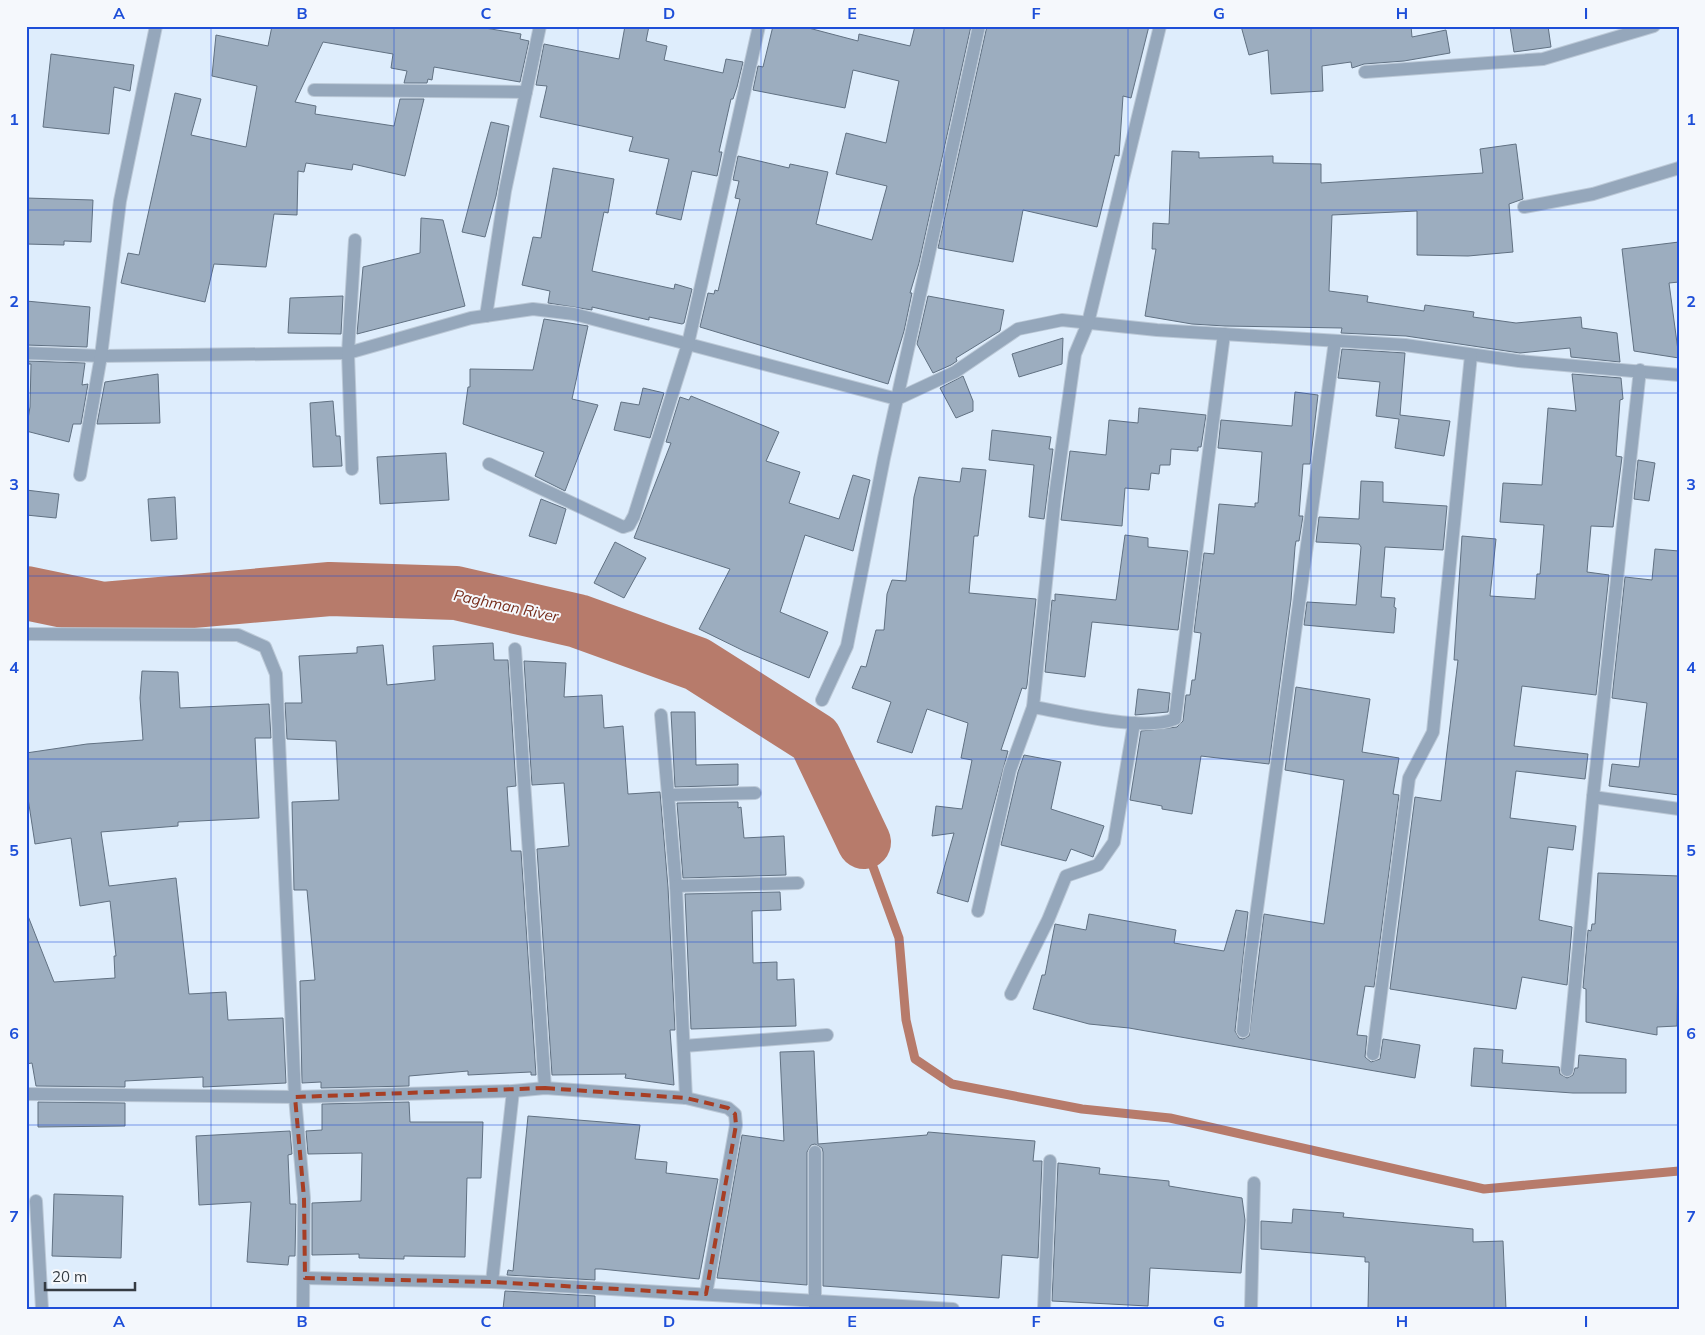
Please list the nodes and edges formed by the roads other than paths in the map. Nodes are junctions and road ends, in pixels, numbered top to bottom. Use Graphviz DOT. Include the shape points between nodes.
graph roads {
  1 [pos="156,26"];
  2 [pos="540,26"];
  3 [pos="758,26"];
  4 [pos="979,26"];
  5 [pos="1160,26"];
  6 [pos="1654,26"];
  7 [pos="1366,72"];
  8 [pos="314,90"];
  9 [pos="526,92"];
  10 [pos="1679,168"];
  11 [pos="1524,207"];
  12 [pos="355,240"];
  13 [pos="486,316"];
  14 [pos="1088,323"];
  15 [pos="1224,334"];
  16 [pos="1335,340"];
  17 [pos="688,344"];
  18 [pos="26,353"];
  19 [pos="348,353"];
  20 [pos="1471,355"];
  21 [pos="101,356"];
  22 [pos="1640,370"];
  23 [pos="1679,375"];
  24 [pos="897,399"];
  25 [pos="490,464"];
  26 [pos="352,470"];
  27 [pos="80,475"];
  28 [pos="26,634"];
  29 [pos="515,649"];
  30 [pos="822,700"];
  31 [pos="1033,708"];
  32 [pos="661,714"];
  33 [pos="1134,723"];
  34 [pos="755,793"];
  35 [pos="668,795"];
  36 [pos="1593,797"];
  37 [pos="1679,809"];
  38 [pos="798,883"];
  39 [pos="676,886"];
  40 [pos="978,911"];
  41 [pos="1012,994"];
  42 [pos="1243,1030"];
  43 [pos="827,1035"];
  44 [pos="684,1046"];
  45 [pos="1373,1054"];
  46 [pos="1567,1070"];
  47 [pos="544,1088"];
  48 [pos="513,1091"];
  49 [pos="26,1094"];
  50 [pos="295,1097"];
  51 [pos="686,1098"];
  52 [pos="815,1152"];
  53 [pos="1050,1161"];
  54 [pos="1254,1183"];
  55 [pos="36,1201"];
  56 [pos="305,1278"];
  57 [pos="492,1282"];
  58 [pos="706,1294"];
  59 [pos="815,1304"];
  60 [pos="42,1309"];
  61 [pos="303,1309"];
  62 [pos="954,1309"];
  63 [pos="1044,1309"];
  64 [pos="1251,1309"];
  1 -- 21 [label="street" via="120,201"];
  2 -- 9 [label="street"];
  3 -- 17 [label="street"];
  4 -- 24 [label="street"];
  5 -- 14 [label="street"];
  6 -- 7 [label="street" via="1543,59"];
  8 -- 9 [label="street"];
  9 -- 13 [label="street" via="505,190"];
  10 -- 11 [label="street" via="1593,194"];
  12 -- 19 [label="street"];
  13 -- 17 [label="street" via="533,309 574,314"];
  13 -- 19 [label="street"];
  14 -- 15 [label="street"];
  14 -- 24 [label="street" via="1062,320 1018,329 955,372"];
  14 -- 31 [label="street" via="1075,354 1055,496"];
  15 -- 16 [label="street"];
  15 -- 33 [label="street" via="1175,719 1163,724"];
  16 -- 20 [label="street" via="1405,345"];
  16 -- 42 [label="street" via="1252,940"];
  17 -- 24 [label="street"];
  17 -- 25 [label="street" via="629,525 623,527"];
  18 -- 21 [label="street"];
  19 -- 21 [label="street"];
  19 -- 26 [label="street"];
  20 -- 22 [label="street"];
  20 -- 45 [label="street" via="1434,732 1409,778"];
  21 -- 27 [label="street"];
  22 -- 23 [label="street"];
  22 -- 36 [label="street"];
  24 -- 30 [label="street" via="847,646"];
  28 -- 50 [label="street" via="238,635 266,647 276,674"];
  29 -- 47 [label="street"];
  31 -- 33 [label="street"];
  31 -- 40 [label="street" via="1010,770"];
  32 -- 35 [label="street"];
  33 -- 41 [label="street" via="1114,842 1098,865 1066,876"];
  34 -- 35 [label="street"];
  35 -- 39 [label="street"];
  36 -- 37 [label="street"];
  36 -- 46 [label="street"];
  38 -- 39 [label="street"];
  39 -- 44 [label="street"];
  43 -- 44 [label="street"];
  44 -- 51 [label="street"];
  47 -- 48 [label="street"];
  47 -- 51 [label="street"];
  48 -- 50 [label="street"];
  48 -- 57 [label="street"];
  49 -- 50 [label="street"];
  50 -- 56 [label="street" via="304,1198"];
  51 -- 58 [label="street" via="728,1108 735,1114 736,1125"];
  52 -- 59 [label="street"];
  53 -- 63 [label="street"];
  54 -- 64 [label="street"];
  55 -- 60 [label="street"];
  56 -- 57 [label="street"];
  56 -- 61 [label="street"];
  57 -- 58 [label="street"];
  58 -- 59 [label="street"];
  59 -- 62 [label="street"];
}
